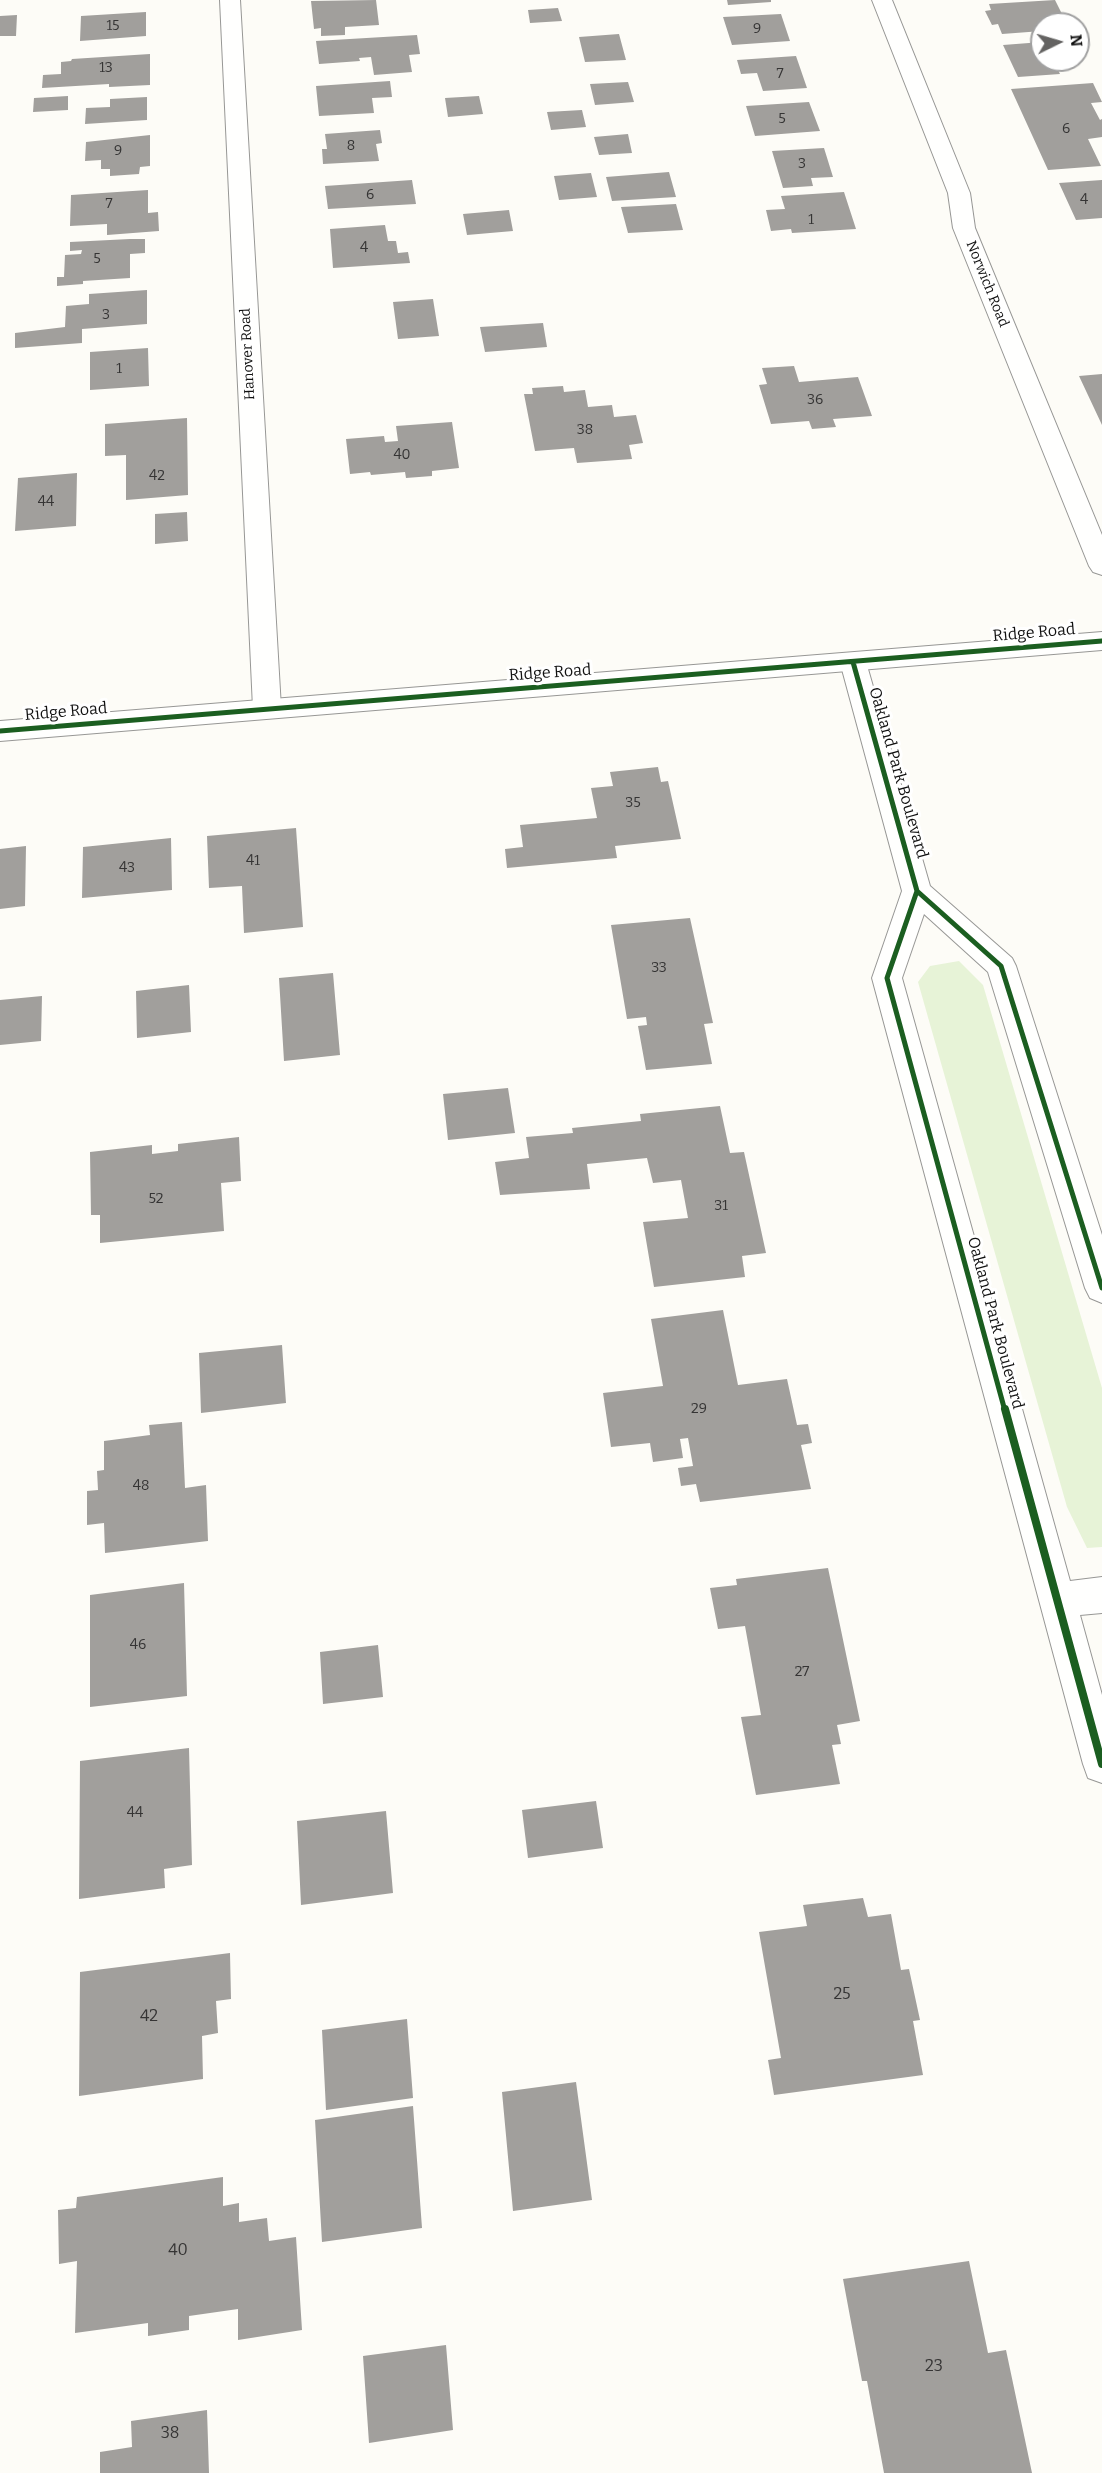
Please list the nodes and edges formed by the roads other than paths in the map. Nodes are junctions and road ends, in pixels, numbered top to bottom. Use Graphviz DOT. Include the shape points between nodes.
graph roads {
  1 [pos="230,0"];
  2 [pos="882,0"];
  3 [pos="1102,566"];
  4 [pos="1102,641"];
  5 [pos="853,662"];
  6 [pos="267,708"];
  7 [pos="0,731"];
  8 [pos="917,891"];
  9 [pos="1102,1288"];
  10 [pos="1102,1595"];
  11 [pos="1057,1600"];
  12 [pos="1102,1764"];
  1 -- 6 [label="street, Hanover Road"];
  2 -- 3 [label="street, Norwich Road" via="959,193 964,228"];
  4 -- 5 [label="street, Ridge Road"];
  5 -- 6 [label="street, Ridge Road"];
  5 -- 8 [label="street, Oakland Park Boulevard"];
  6 -- 7 [label="street, Ridge Road"];
  8 -- 9 [label="street" via="1001,966"];
  8 -- 11 [label="street, Oakland Park Boulevard" via="887,978"];
  10 -- 11 [label="street"];
  11 -- 12 [label="street, Oakland Park Boulevard"];
}
